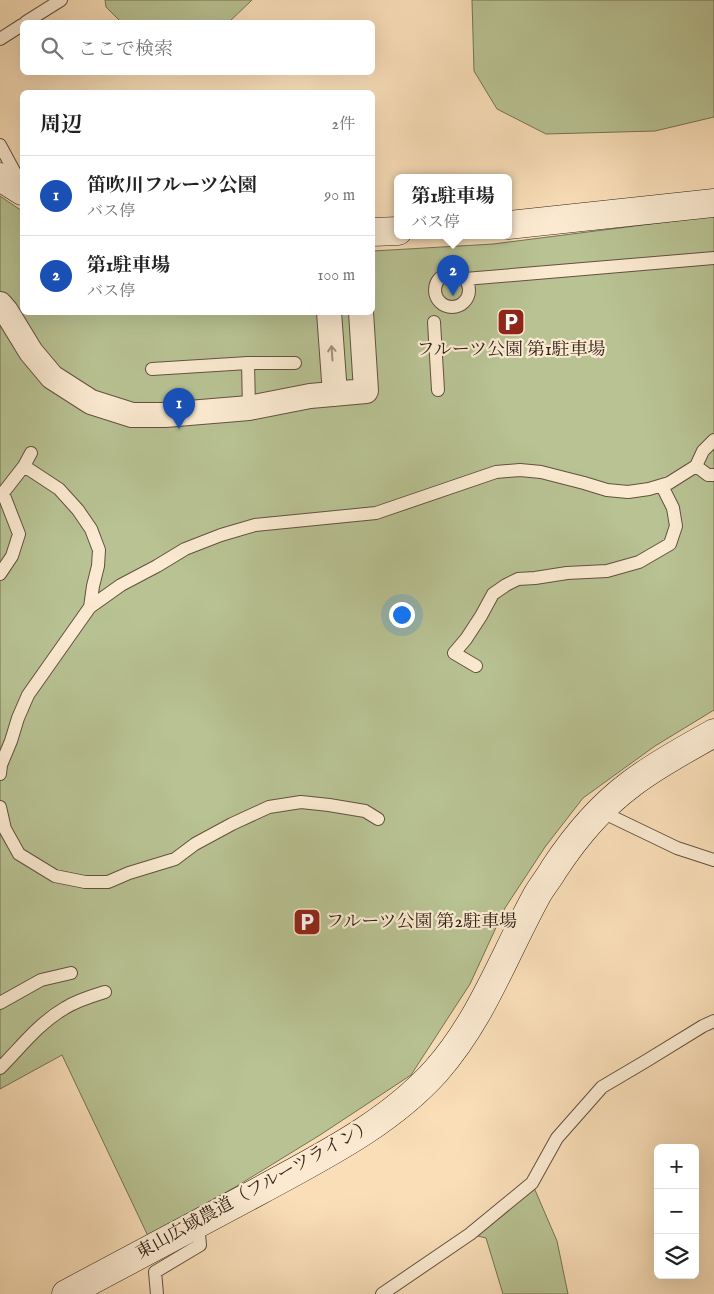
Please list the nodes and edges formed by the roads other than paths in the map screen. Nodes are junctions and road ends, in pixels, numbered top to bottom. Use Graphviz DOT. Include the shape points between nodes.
graph roads {
  1 [pos="61,0"];
  2 [pos="29,20"];
  3 [pos="20,26"];
  4 [pos="0,39"];
  5 [pos="0,145"];
  6 [pos="0,177"];
  7 [pos="20,183"];
  8 [pos="20,191"];
  9 [pos="714,203"];
  10 [pos="512,225"];
  11 [pos="394,231"];
  12 [pos="375,232"];
  13 [pos="714,258"];
  14 [pos="466,279"];
  15 [pos="0,304"];
  16 [pos="329,315"];
  17 [pos="361,315"];
  18 [pos="434,322"];
  19 [pos="248,363"];
  20 [pos="295,363"];
  21 [pos="152,369"];
  22 [pos="438,390"];
  23 [pos="335,394"];
  24 [pos="249,408"];
  25 [pos="714,440"];
  26 [pos="31,453"];
  27 [pos="24,466"];
  28 [pos="696,466"];
  29 [pos="714,476"];
  30 [pos="662,486"];
  31 [pos="0,574"];
  32 [pos="90,607"];
  33 [pos="476,666"];
  34 [pos="714,733"];
  35 [pos="0,774"];
  36 [pos="0,807"];
  37 [pos="600,811"];
  38 [pos="378,819"];
  39 [pos="714,860"];
  40 [pos="71,973"];
  41 [pos="105,992"];
  42 [pos="0,1003"];
  43 [pos="714,1020"];
  44 [pos="0,1068"];
  45 [pos="198,1224"];
  46 [pos="66,1294"];
  47 [pos="157,1294"];
  48 [pos="382,1294"];
  1 -- 2 [label="lane"];
  3 -- 4 [label="lane"];
  5 -- 7 [label="lane"];
  6 -- 8 [label="street"];
  9 -- 10 [label="street"];
  11 -- 12 [label="street"];
  13 -- 14 [label="lane"];
  15 -- 24 [label="street" via="31,352 52,377 91,402 132,415"];
  23 -- 16 [label="street, one-way"];
  17 -- 23 [label="street" via="366,391"];
  18 -- 22 [label="lane"];
  19 -- 20 [label="lane"];
  19 -- 21 [label="lane"];
  19 -- 24 [label="lane"];
  23 -- 24 [label="street"];
  25 -- 28 [label="lane" via="703,451"];
  26 -- 27 [label="lane"];
  27 -- 31 [label="lane" via="3,493 19,534 12,556"];
  27 -- 32 [label="lane" via="59,489 91,529 99,550"];
  28 -- 29 [label="lane"];
  28 -- 30 [label="lane"];
  30 -- 32 [label="lane" via="628,492 607,490 541,472 496,472 376,513 255,525 221,535 185,549"];
  30 -- 33 [label="lane" via="673,508 676,526 670,544 639,562 607,571 518,579 506,585 493,594 454,653"];
  32 -- 35 [label="lane" via="28,695"];
  34 -- 37 [label="street, 東山広域農道（フルーツライン）" via="630,784"];
  36 -- 38 [label="lane" via="5,829 19,854 55,876 86,882 108,882 175,859 195,844 269,807 301,802 329,805 365,811"];
  37 -- 39 [label="lane" via="677,848"];
  37 -- 45 [label="street, 東山広域農道（フルーツライン）" via="569,847 539,893 487,997 460,1042 436,1072 406,1101 362,1134"];
  40 -- 42 [label="lane" via="41,980"];
  41 -- 44 [label="lane" via="65,1008 39,1027"];
  43 -- 48 [label="lane" via="602,1087 557,1138 532,1183 470,1234"];
  45 -- 46 [label="street, 東山広域農道（フルーツライン）"];
  45 -- 47 [label="lane" via="200,1246 155,1272"];
}
